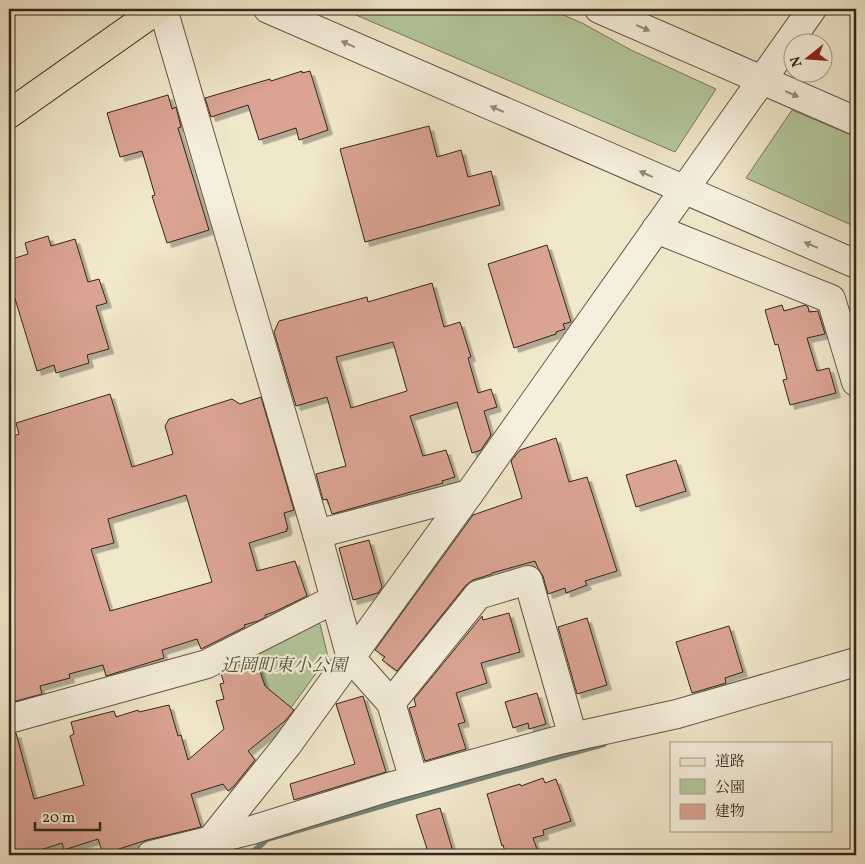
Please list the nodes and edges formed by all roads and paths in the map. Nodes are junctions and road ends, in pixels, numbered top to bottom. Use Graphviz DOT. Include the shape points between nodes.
graph roads {
  1 [pos="158,9"];
  2 [pos="163,9"];
  3 [pos="268,9"];
  4 [pos="599,9"];
  5 [pos="812,9"];
  6 [pos="761,80"];
  7 [pos="9,114"];
  8 [pos="856,121"];
  9 [pos="683,190"];
  10 [pos="656,229"];
  11 [pos="856,264"];
  12 [pos="856,382"];
  13 [pos="469,494"];
  14 [pos="317,534"];
  15 [pos="335,598"];
  16 [pos="351,658"];
  17 [pos="856,662"];
  18 [pos="391,704"];
  19 [pos="9,719"];
  20 [pos="573,737"];
  21 [pos="414,780"];
  22 [pos="204,849"];
  23 [pos="151,855"];
  1 -- 7 [label="main road"];
  2 -- 14 [label="street"];
  9 -- 3 [label="street, one-way"];
  4 -- 6 [label="street, one-way"];
  5 -- 6 [label="street"];
  6 -- 8 [label="street, one-way"];
  6 -- 9 [label="street"];
  9 -- 10 [label="street"];
  11 -- 9 [label="street, one-way"];
  10 -- 12 [label="street" via="830,299"];
  10 -- 13 [label="street"];
  13 -- 14 [label="street"];
  13 -- 16 [label="street"];
  14 -- 15 [label="street"];
  15 -- 16 [label="street"];
  15 -- 19 [label="street" via="207,664"];
  16 -- 18 [label="street"];
  16 -- 22 [label="street" via="288,744"];
  17 -- 20 [label="street" via="677,714"];
  18 -- 20 [label="street" via="478,595 528,580"];
  18 -- 21 [label="street"];
  20 -- 21 [label="street"];
  21 -- 22 [label="street" via="252,830"];
  22 -- 23 [label="street"];
}
